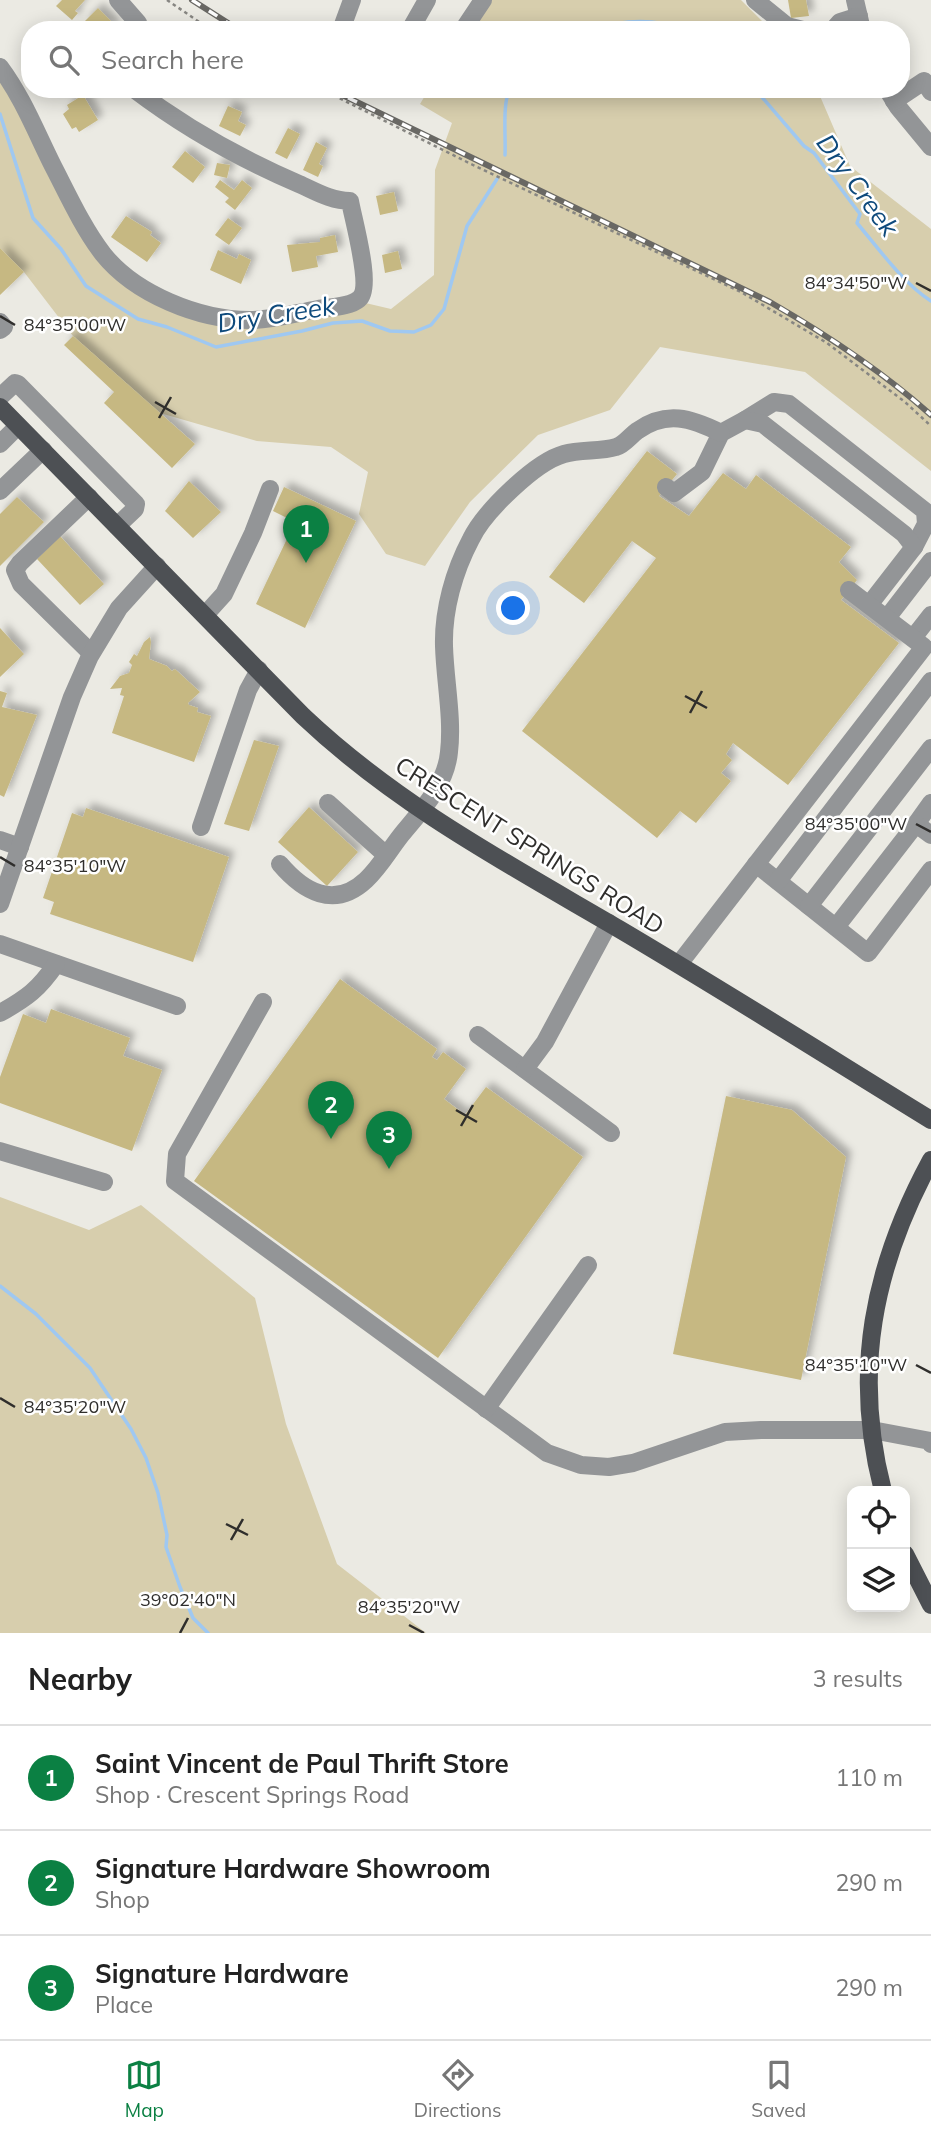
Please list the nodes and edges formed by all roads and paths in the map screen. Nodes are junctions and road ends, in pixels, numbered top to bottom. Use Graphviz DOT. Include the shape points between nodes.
graph roads {
  1 [pos="118,0"];
  2 [pos="167,0"];
  3 [pos="352,0"];
  4 [pos="427,0"];
  5 [pos="483,0"];
  6 [pos="755,0"];
  7 [pos="136,21"];
  8 [pos="195,21"];
  9 [pos="344,21"];
  10 [pos="415,21"];
  11 [pos="469,21"];
  12 [pos="782,21"];
  13 [pos="0,67"];
  14 [pos="910,87"];
  15 [pos="931,92"];
  16 [pos="148,98"];
  17 [pos="339,98"];
  18 [pos="892,98"];
  19 [pos="931,148"];
  20 [pos="0,322"];
  21 [pos="0,330"];
  22 [pos="0,397"];
  23 [pos="0,407"];
  24 [pos="746,420"];
  25 [pos="19,426"];
  26 [pos="931,426"];
  27 [pos="61,428"];
  28 [pos="721,433"];
  29 [pos="0,444"];
  30 [pos="41,449"];
  31 [pos="666,487"];
  32 [pos="270,489"];
  33 [pos="0,491"];
  34 [pos="89,497"];
  35 [pos="928,514"];
  36 [pos="117,526"];
  37 [pos="914,547"];
  38 [pos="931,561"];
  39 [pos="157,566"];
  40 [pos="849,590"];
  41 [pos="869,605"];
  42 [pos="205,615"];
  43 [pos="931,615"];
  44 [pos="887,618"];
  45 [pos="923,646"];
  46 [pos="91,653"];
  47 [pos="259,670"];
  48 [pos="931,681"];
  49 [pos="931,748"];
  50 [pos="328,803"];
  51 [pos="931,803"];
  52 [pos="422,812"];
  53 [pos="916,824"];
  54 [pos="201,827"];
  55 [pos="931,835"];
  56 [pos="0,840"];
  57 [pos="20,847"];
  58 [pos="386,855"];
  59 [pos="280,864"];
  60 [pos="756,864"];
  61 [pos="931,870"];
  62 [pos="778,881"];
  63 [pos="0,904"];
  64 [pos="809,905"];
  65 [pos="609,923"];
  66 [pos="836,927"];
  67 [pos="0,944"];
  68 [pos="56,964"];
  69 [pos="678,964"];
  70 [pos="263,1002"];
  71 [pos="177,1006"];
  72 [pos="0,1013"];
  73 [pos="478,1035"];
  74 [pos="525,1069"];
  75 [pos="931,1120"];
  76 [pos="611,1132"];
  77 [pos="0,1151"];
  78 [pos="931,1160"];
  79 [pos="104,1182"];
  80 [pos="587,1265"];
  81 [pos="486,1409"];
  82 [pos="872,1430"];
  83 [pos="931,1444"];
  84 [pos="882,1486"];
  85 [pos="910,1564"];
  86 [pos="931,1605"];
  1 -- 7 [label="street"];
  2 -- 8 [label="path"];
  3 -- 9 [label="street"];
  4 -- 10 [label="street"];
  5 -- 11 [label="street"];
  6 -- 12 [label="street"];
  13 -- 16 [label="street" via="95,241 115,267 138,284 201,312 229,318 267,319 343,305 363,296 365,279 349,201 322,195 230,151"];
  14 -- 15 [label="street" via="924,81"];
  17 -- 26 [label="path" via="741,292 827,343"];
  18 -- 19 [label="street"];
  20 -- 21 [label="street" via="4,327"];
  22 -- 27 [label="street" via="18,384"];
  23 -- 25 [label="main road, CRESCENT SPRINGS ROAD"];
  24 -- 28 [label="street"];
  24 -- 35 [label="street" via="774,402 789,404"];
  24 -- 37 [label="street" via="763,424 904,534"];
  25 -- 29 [label="street"];
  25 -- 30 [label="main road, CRESCENT SPRINGS ROAD"];
  27 -- 30 [label="street"];
  27 -- 36 [label="street" via="136,504"];
  28 -- 31 [label="street" via="702,472 674,493"];
  28 -- 52 [label="street" via="702,424 653,420 618,447 560,455 507,492 491,511 472,536 450,594 444,646 449,752"];
  30 -- 33 [label="street"];
  30 -- 34 [label="main road, CRESCENT SPRINGS ROAD"];
  32 -- 42 [label="street" via="224,594"];
  34 -- 36 [label="main road, CRESCENT SPRINGS ROAD"];
  34 -- 46 [label="street" via="15,570 21,584"];
  35 -- 37 [label="street"];
  36 -- 39 [label="main road, CRESCENT SPRINGS ROAD"];
  37 -- 41 [label="street"];
  38 -- 44 [label="street"];
  39 -- 42 [label="main road, CRESCENT SPRINGS ROAD"];
  39 -- 46 [label="street" via="119,608"];
  40 -- 41 [label="street"];
  41 -- 44 [label="street"];
  42 -- 47 [label="main road, CRESCENT SPRINGS ROAD"];
  43 -- 45 [label="street"];
  44 -- 45 [label="street"];
  45 -- 60 [label="street"];
  46 -- 57 [label="street"];
  47 -- 52 [label="main road, CRESCENT SPRINGS ROAD" via="320,733"];
  47 -- 54 [label="street"];
  48 -- 62 [label="street"];
  49 -- 64 [label="street"];
  50 -- 58 [label="street"];
  51 -- 53 [label="street"];
  52 -- 58 [label="street"];
  52 -- 65 [label="main road, CRESCENT SPRINGS ROAD"];
  53 -- 55 [label="street"];
  53 -- 66 [label="street"];
  56 -- 57 [label="street"];
  57 -- 63 [label="street"];
  58 -- 59 [label="street" via="366,880 333,895 313,892"];
  60 -- 62 [label="street"];
  60 -- 69 [label="street"];
  61 -- 66 [label="street" via="868,953"];
  62 -- 64 [label="street"];
  64 -- 66 [label="street"];
  65 -- 69 [label="main road, CRESCENT SPRINGS ROAD"];
  65 -- 74 [label="street" via="545,1042"];
  67 -- 68 [label="street"];
  68 -- 71 [label="street"];
  68 -- 72 [label="street" via="41,986"];
  69 -- 75 [label="main road, CRESCENT SPRINGS ROAD"];
  70 -- 81 [label="street" via="177,1154 176,1181"];
  73 -- 74 [label="street"];
  74 -- 76 [label="street"];
  77 -- 79 [label="street"];
  78 -- 82 [label="main road" via="914,1191 880,1281 869,1352"];
  80 -- 81 [label="street"];
  81 -- 82 [label="street" via="547,1453 581,1465 633,1463 725,1432"];
  82 -- 83 [label="street"];
  82 -- 84 [label="main road"];
  85 -- 86 [label="main road"];
}
